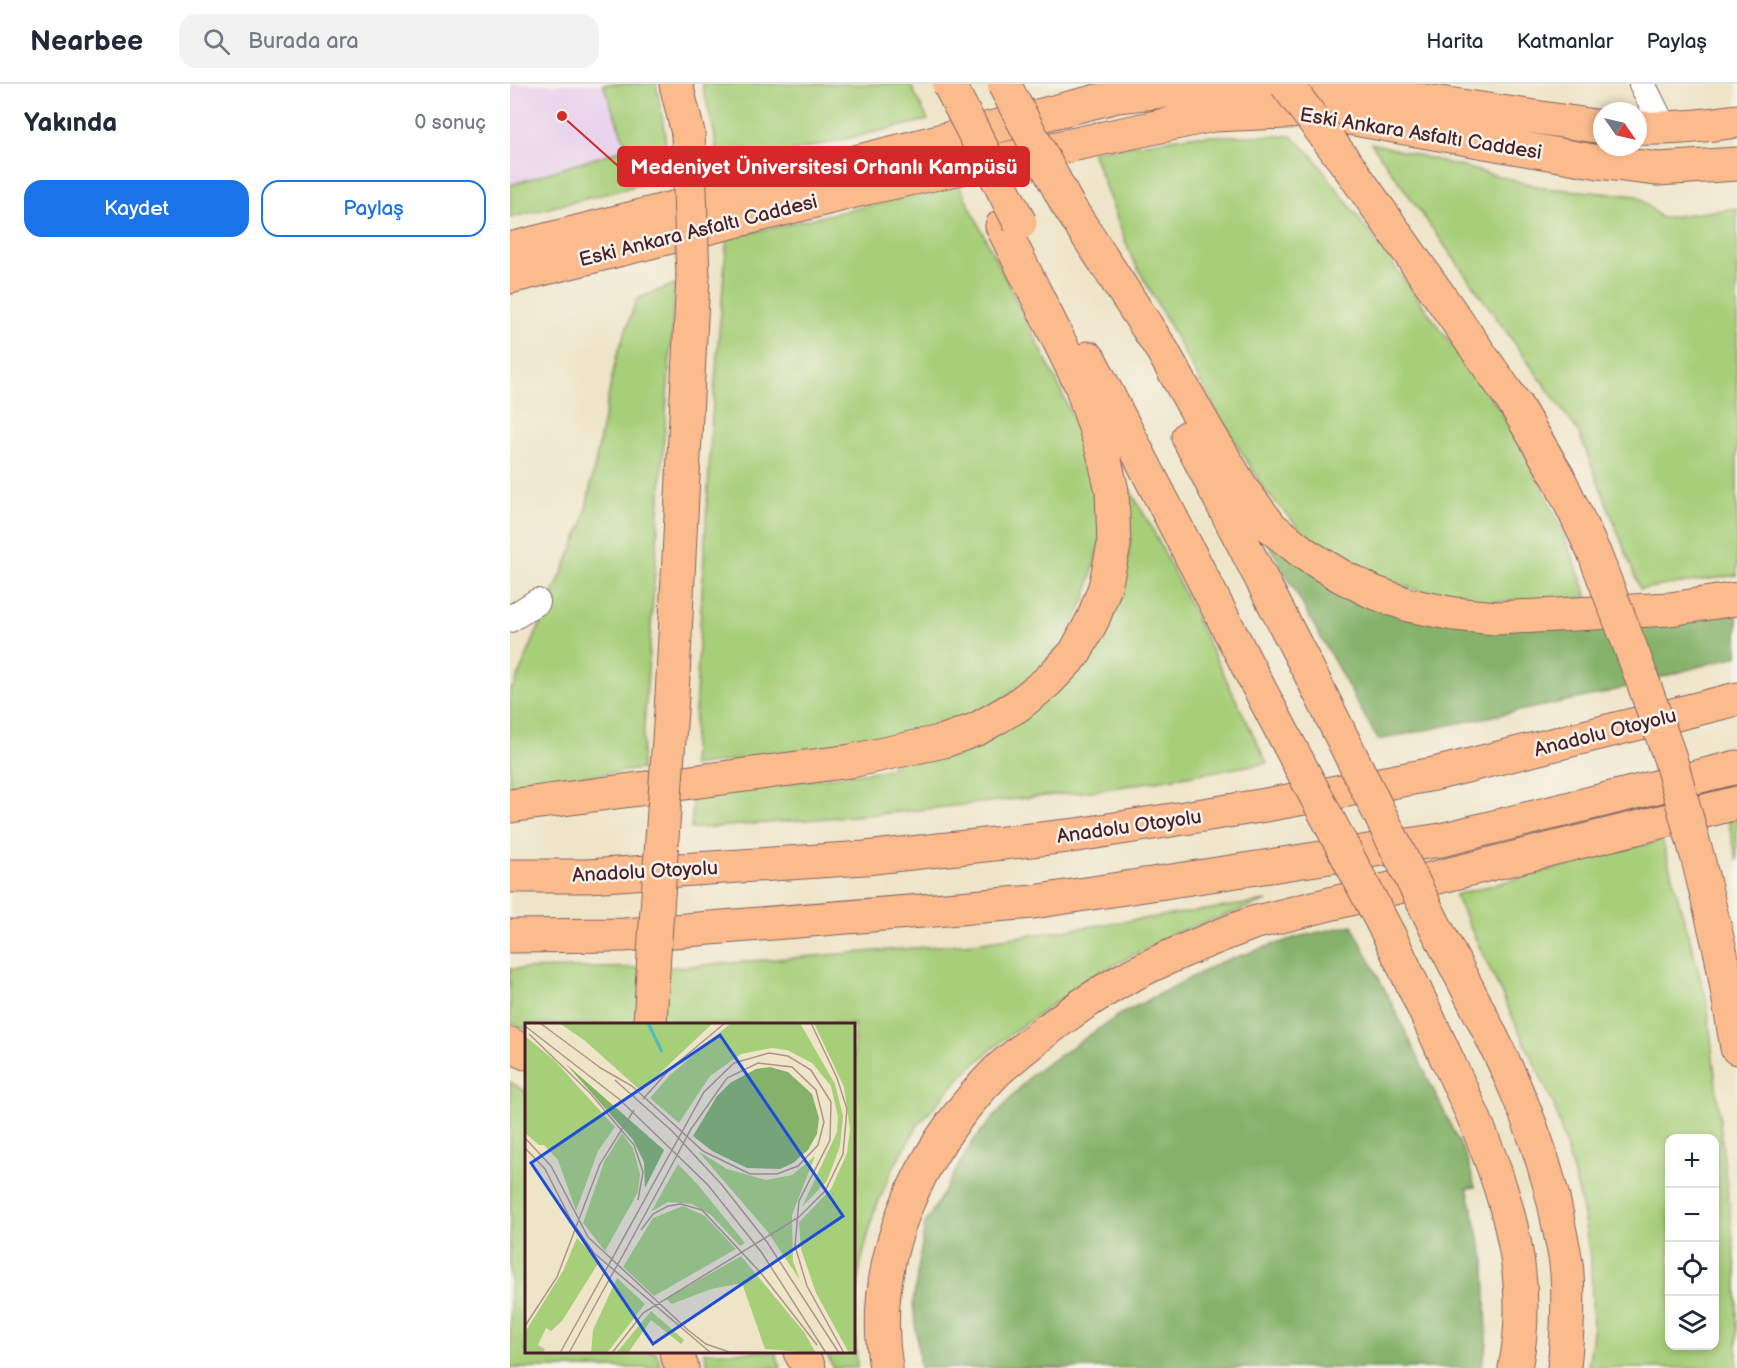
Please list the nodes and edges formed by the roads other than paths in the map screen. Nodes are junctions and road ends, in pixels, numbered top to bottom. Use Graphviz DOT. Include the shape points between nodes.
graph roads {
  1 [pos="676,84"];
  2 [pos="948,84"];
  3 [pos="1004,84"];
  4 [pos="1286,84"];
  5 [pos="1642,84"];
  6 [pos="1737,121"];
  7 [pos="1593,126"];
  8 [pos="1651,128"];
  9 [pos="1734,164"];
  10 [pos="1067,204"];
  11 [pos="1011,225"];
  12 [pos="510,249"];
  13 [pos="510,277"];
  14 [pos="1737,599"];
  15 [pos="537,602"];
  16 [pos="510,619"];
  17 [pos="1737,699"];
  18 [pos="1737,767"];
  19 [pos="1737,803"];
  20 [pos="510,806"];
  21 [pos="510,876"];
  22 [pos="510,936"];
  23 [pos="650,1023"];
  24 [pos="510,1044"];
  25 [pos="1737,1048"];
  26 [pos="525,1052"];
  27 [pos="676,1353"];
  28 [pos="801,1353"];
  29 [pos="682,1368"];
  30 [pos="809,1368"];
  31 [pos="886,1368"];
  32 [pos="1515,1368"];
  33 [pos="1564,1368"];
  1 -- 23 [label="main road, bridge" via="688,133 693,277 672,696"];
  2 -- 11 [label="main road, bridge"];
  3 -- 10 [label="main road, bridge"];
  4 -- 25 [label="main road, bridge" via="1352,171 1515,404 1558,477 1595,555 1670,758 1721,954"];
  5 -- 8 [label="street"];
  6 -- 8 [label="main road"];
  7 -- 12 [label="main road, Eski Ankara Asfaltı Caddesi" via="1346,89 1224,85 1117,96"];
  9 -- 13 [label="main road, Eski Ankara Asfaltı Caddesi" via="1658,169 1599,162 1308,111 1213,115 867,188"];
  10 -- 14 [label="main road" via="1162,350 1245,493 1272,528 1341,576 1409,605 1496,618 1670,609"];
  10 -- 33 [label="main road, bridge" via="1314,681 1501,1055 1545,1166 1556,1207 1567,1271"];
  11 -- 20 [label="main road" via="1081,385 1112,491 1114,545 1105,587 1075,653 1017,706 977,729 944,741 850,761"];
  11 -- 32 [label="main road, bridge" via="1390,937 1468,1102 1492,1158 1509,1213 1522,1317"];
  15 -- 16 [label="street"];
  17 -- 21 [label="main road, Anadolu Otoyolu" via="1434,774 1077,835 865,858 587,876"];
  18 -- 22 [label="main road" via="1441,840 1033,903 624,935"];
  19 -- 31 [label="main road" via="1253,923 1184,950 1087,1002 996,1072 934,1150 911,1192 885,1276 882,1318"];
  24 -- 26 [label="main road"];
  27 -- 29 [label="main road"];
  28 -- 30 [label="main road"];
}
